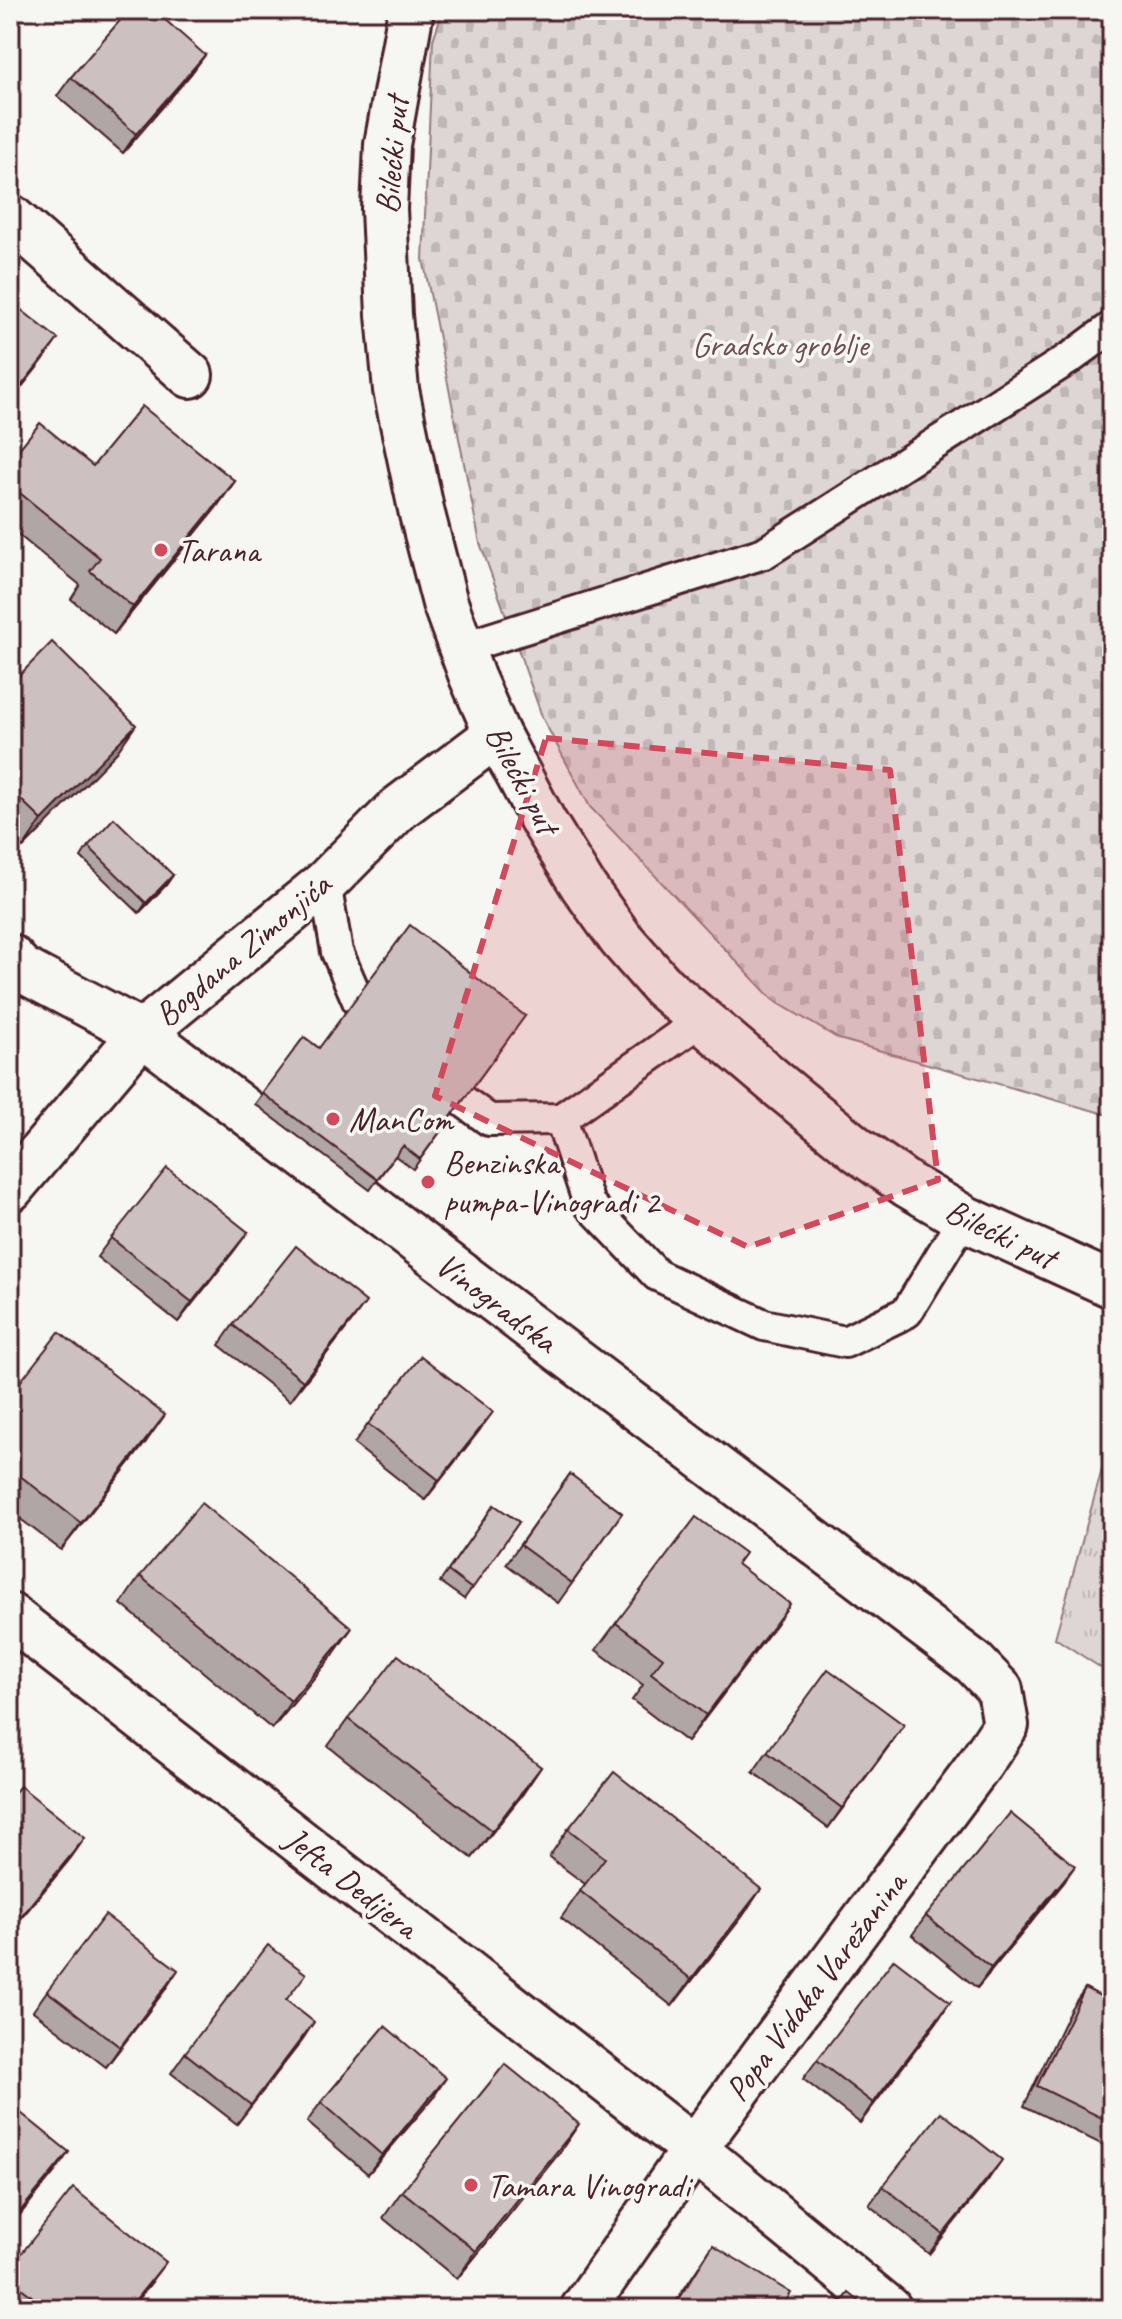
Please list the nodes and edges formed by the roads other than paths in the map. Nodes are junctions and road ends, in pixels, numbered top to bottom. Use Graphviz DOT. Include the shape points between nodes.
graph roads {
  1 [pos="411,10"];
  2 [pos="10,217"];
  3 [pos="1112,327"];
  4 [pos="190,375"];
  5 [pos="461,648"];
  6 [pos="497,734"];
  7 [pos="325,883"];
  8 [pos="10,957"];
  9 [pos="700,1021"];
  10 [pos="142,1033"];
  11 [pos="561,1119"];
  12 [pos="10,1189"];
  13 [pos="964,1218"];
  14 [pos="1112,1285"];
  15 [pos="10,1616"];
  16 [pos="974,1663"];
  17 [pos="694,2149"];
  18 [pos="583,2309"];
  19 [pos="889,2309"];
  1 -- 5 [label="street, Bilećki put" via="387,145 389,315 396,390 422,514"];
  2 -- 4 [label="street"];
  3 -- 5 [label="lane" via="764,553"];
  5 -- 6 [label="street, Bilećki put"];
  6 -- 7 [label="street, Bogdana Zimonjića" via="399,808"];
  6 -- 9 [label="street, Bilećki put" via="583,886 621,939"];
  7 -- 10 [label="street, Bogdana Zimonjića"];
  7 -- 11 [label="lane" via="337,952 372,1035 489,1120"];
  8 -- 10 [label="street, Vinogradska" via="21,969"];
  9 -- 11 [label="lane"];
  9 -- 13 [label="street, Bilećki put" via="858,1150"];
  10 -- 12 [label="street, Bogdana Zimonjića"];
  10 -- 16 [label="street, Vinogradska"];
  11 -- 13 [label="lane" via="589,1204 657,1275 764,1325 845,1342 907,1312"];
  13 -- 14 [label="street, Bilećki put"];
  15 -- 17 [label="street, Jefta Dedijera"];
  16 -- 17 [label="street, Popa Vidaka Varežanina" via="1000,1690 1006,1725"];
  17 -- 18 [label="street, Popa Vidaka Varežanina"];
  17 -- 19 [label="street, Jefta Dedijera"];
}
